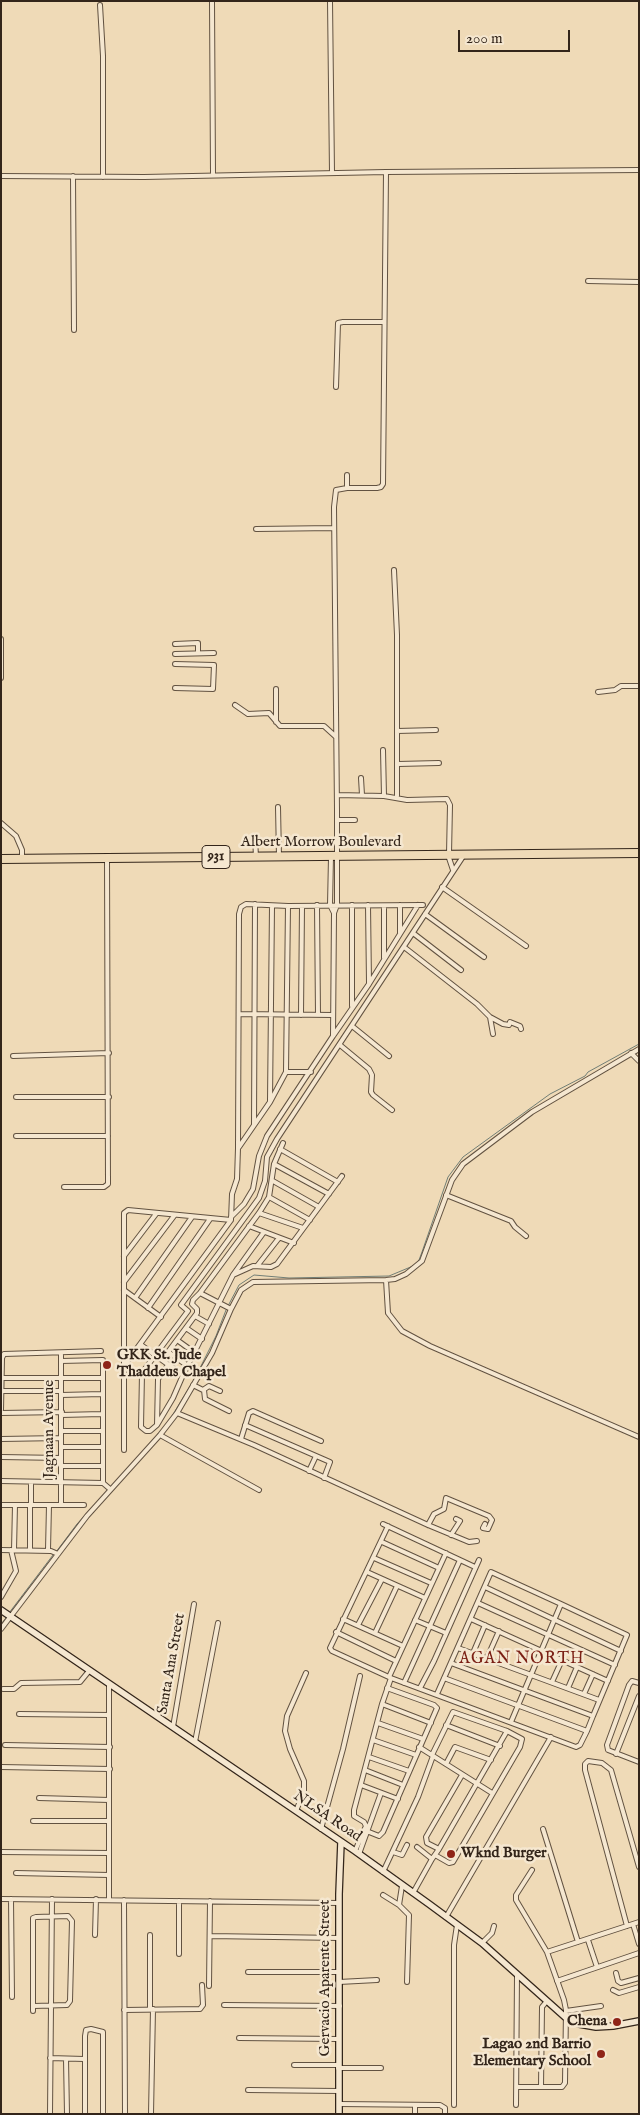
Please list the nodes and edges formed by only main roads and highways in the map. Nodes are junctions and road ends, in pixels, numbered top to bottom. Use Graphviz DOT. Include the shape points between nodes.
graph roads {
  1 [pos="639,853"];
  2 [pos="449,856"];
  3 [pos="639,857"];
  4 [pos="1,859"];
  5 [pos="1,1610"];
  6 [pos="341,1842"];
  7 [pos="639,2021"];
  8 [pos="338,2114"];
  1 -- 2 [label="highway, Albert Morrow Boulevard / 931"];
  2 -- 3 [label="highway, Albert Morrow Boulevard / 931"];
  2 -- 4 [label="highway, Albert Morrow Boulevard / 931"];
  5 -- 6 [label="main road, NLSA Road"];
  6 -- 7 [label="main road, NLSA Road" via="482,1943 547,2001 579,2024 596,2027"];
  6 -- 8 [label="main road, Gervacio Aparente Street"];
}
